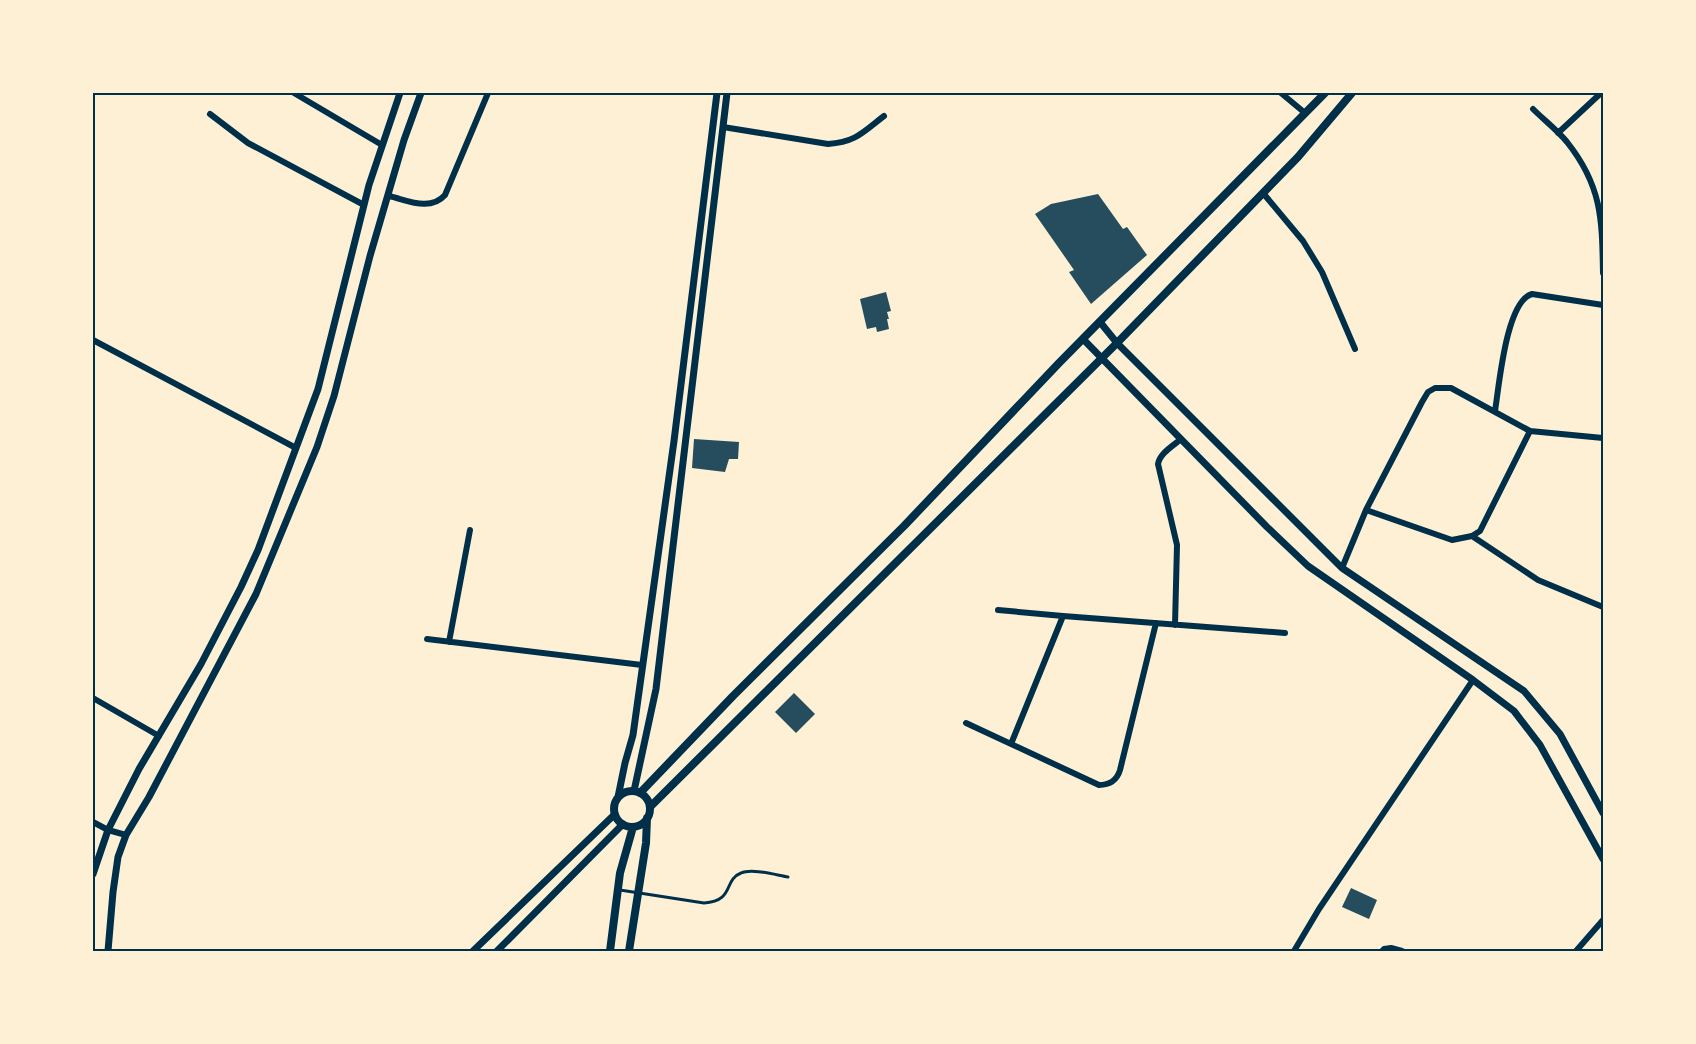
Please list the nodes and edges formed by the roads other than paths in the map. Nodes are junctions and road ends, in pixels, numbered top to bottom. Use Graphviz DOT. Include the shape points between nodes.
graph roads {
  1 [pos="294,93"];
  2 [pos="400,93"];
  3 [pos="421,93"];
  4 [pos="488,93"];
  5 [pos="717,93"];
  6 [pos="727,93"];
  7 [pos="1281,93"];
  8 [pos="1325,93"];
  9 [pos="1352,93"];
  10 [pos="1601,93"];
  11 [pos="1533,109"];
  12 [pos="1305,113"];
  13 [pos="210,114"];
  14 [pos="884,116"];
  15 [pos="723,127"];
  16 [pos="1558,133"];
  17 [pos="382,145"];
  18 [pos="1263,193"];
  19 [pos="389,196"];
  20 [pos="364,205"];
  21 [pos="1603,273"];
  22 [pos="1603,305"];
  23 [pos="1100,322"];
  24 [pos="1083,339"];
  25 [pos="93,340"];
  26 [pos="1117,343"];
  27 [pos="1355,350"];
  28 [pos="1102,357"];
  29 [pos="1495,411"];
  30 [pos="1530,431"];
  31 [pos="1603,438"];
  32 [pos="1181,439"];
  33 [pos="296,448"];
  34 [pos="1366,510"];
  35 [pos="470,530"];
  36 [pos="1472,536"];
  37 [pos="1342,568"];
  38 [pos="1603,607"];
  39 [pos="998,610"];
  40 [pos="1063,616"];
  41 [pos="1156,623"];
  42 [pos="1175,625"];
  43 [pos="1285,633"];
  44 [pos="428,639"];
  45 [pos="449,642"];
  46 [pos="642,665"];
  47 [pos="1473,680"];
  48 [pos="93,698"];
  49 [pos="966,723"];
  50 [pos="159,736"];
  51 [pos="1011,744"];
  52 [pos="637,792"];
  53 [pos="618,797"];
  54 [pos="650,807"];
  55 [pos="1603,813"];
  56 [pos="615,814"];
  57 [pos="647,818"];
  58 [pos="93,822"];
  59 [pos="623,824"];
  60 [pos="633,827"];
  61 [pos="108,830"];
  62 [pos="126,835"];
  63 [pos="1603,859"];
  64 [pos="93,874"];
  65 [pos="788,877"];
  66 [pos="618,890"];
  67 [pos="638,892"];
  68 [pos="1603,920"];
  69 [pos="108,951"];
  70 [pos="473,951"];
  71 [pos="496,951"];
  72 [pos="610,951"];
  73 [pos="629,951"];
  74 [pos="1294,951"];
  75 [pos="1382,951"];
  76 [pos="1402,951"];
  77 [pos="1576,951"];
  1 -- 17 [label="street"];
  2 -- 17 [label="street"];
  3 -- 19 [label="street"];
  4 -- 19 [label="street" via="441,200 424,205"];
  5 -- 46 [label="street"];
  6 -- 15 [label="street"];
  7 -- 12 [label="street"];
  8 -- 12 [label="main road"];
  9 -- 18 [label="main road"];
  10 -- 16 [label="street"];
  11 -- 16 [label="street"];
  12 -- 23 [label="main road"];
  13 -- 20 [label="street" via="248,143"];
  14 -- 15 [label="street" via="850,141 828,144"];
  15 -- 52 [label="street" via="656,689"];
  16 -- 21 [label="street" via="1590,178 1597,196"];
  17 -- 20 [label="street"];
  18 -- 26 [label="main road"];
  18 -- 27 [label="street" via="1322,272"];
  19 -- 62 [label="street" via="334,396 272,558"];
  20 -- 33 [label="street" via="318,389"];
  22 -- 29 [label="street" via="1532,294 1522,299 1505,343"];
  23 -- 24 [label="main road"];
  23 -- 26 [label="street"];
  24 -- 28 [label="street"];
  24 -- 52 [label="main road" via="904,526"];
  25 -- 33 [label="street"];
  26 -- 28 [label="main road"];
  26 -- 37 [label="street"];
  28 -- 32 [label="street"];
  28 -- 54 [label="main road"];
  29 -- 30 [label="street"];
  29 -- 34 [label="street" via="1451,388 1436,387 1428,392"];
  30 -- 31 [label="street"];
  30 -- 36 [label="street" via="1480,531"];
  32 -- 42 [label="street" via="1162,454 1158,464 1177,545"];
  32 -- 47 [label="street" via="1308,566"];
  33 -- 50 [label="street" via="241,587"];
  34 -- 36 [label="street" via="1452,540"];
  34 -- 37 [label="street"];
  35 -- 45 [label="street"];
  36 -- 38 [label="street" via="1539,580"];
  37 -- 55 [label="street" via="1524,691 1560,734"];
  39 -- 40 [label="street"];
  40 -- 41 [label="street"];
  40 -- 51 [label="street"];
  41 -- 42 [label="street"];
  41 -- 51 [label="street" via="1120,770 1113,782 1099,785"];
  42 -- 43 [label="street"];
  44 -- 45 [label="street"];
  45 -- 46 [label="street"];
  46 -- 53 [label="street" via="633,735"];
  47 -- 63 [label="street" via="1514,711 1540,745"];
  47 -- 74 [label="street"];
  48 -- 50 [label="street"];
  49 -- 51 [label="street"];
  50 -- 61 [label="street"];
  52 -- 53 [label="main road"];
  52 -- 54 [label="main road" via="645,796"];
  53 -- 56 [label="main road"];
  54 -- 57 [label="main road"];
  56 -- 59 [label="main road"];
  56 -- 70 [label="street"];
  57 -- 60 [label="main road"];
  57 -- 67 [label="main road"];
  58 -- 61 [label="street"];
  59 -- 60 [label="main road"];
  59 -- 71 [label="street"];
  60 -- 66 [label="main road"];
  61 -- 62 [label="street"];
  61 -- 64 [label="street"];
  62 -- 69 [label="street" via="118,857"];
  65 -- 67 [label="lane" via="740,873 716,902"];
  66 -- 67 [label="lane"];
  66 -- 72 [label="main road"];
  67 -- 73 [label="main road"];
  68 -- 77 [label="street"];
  75 -- 76 [label="street"];
}
